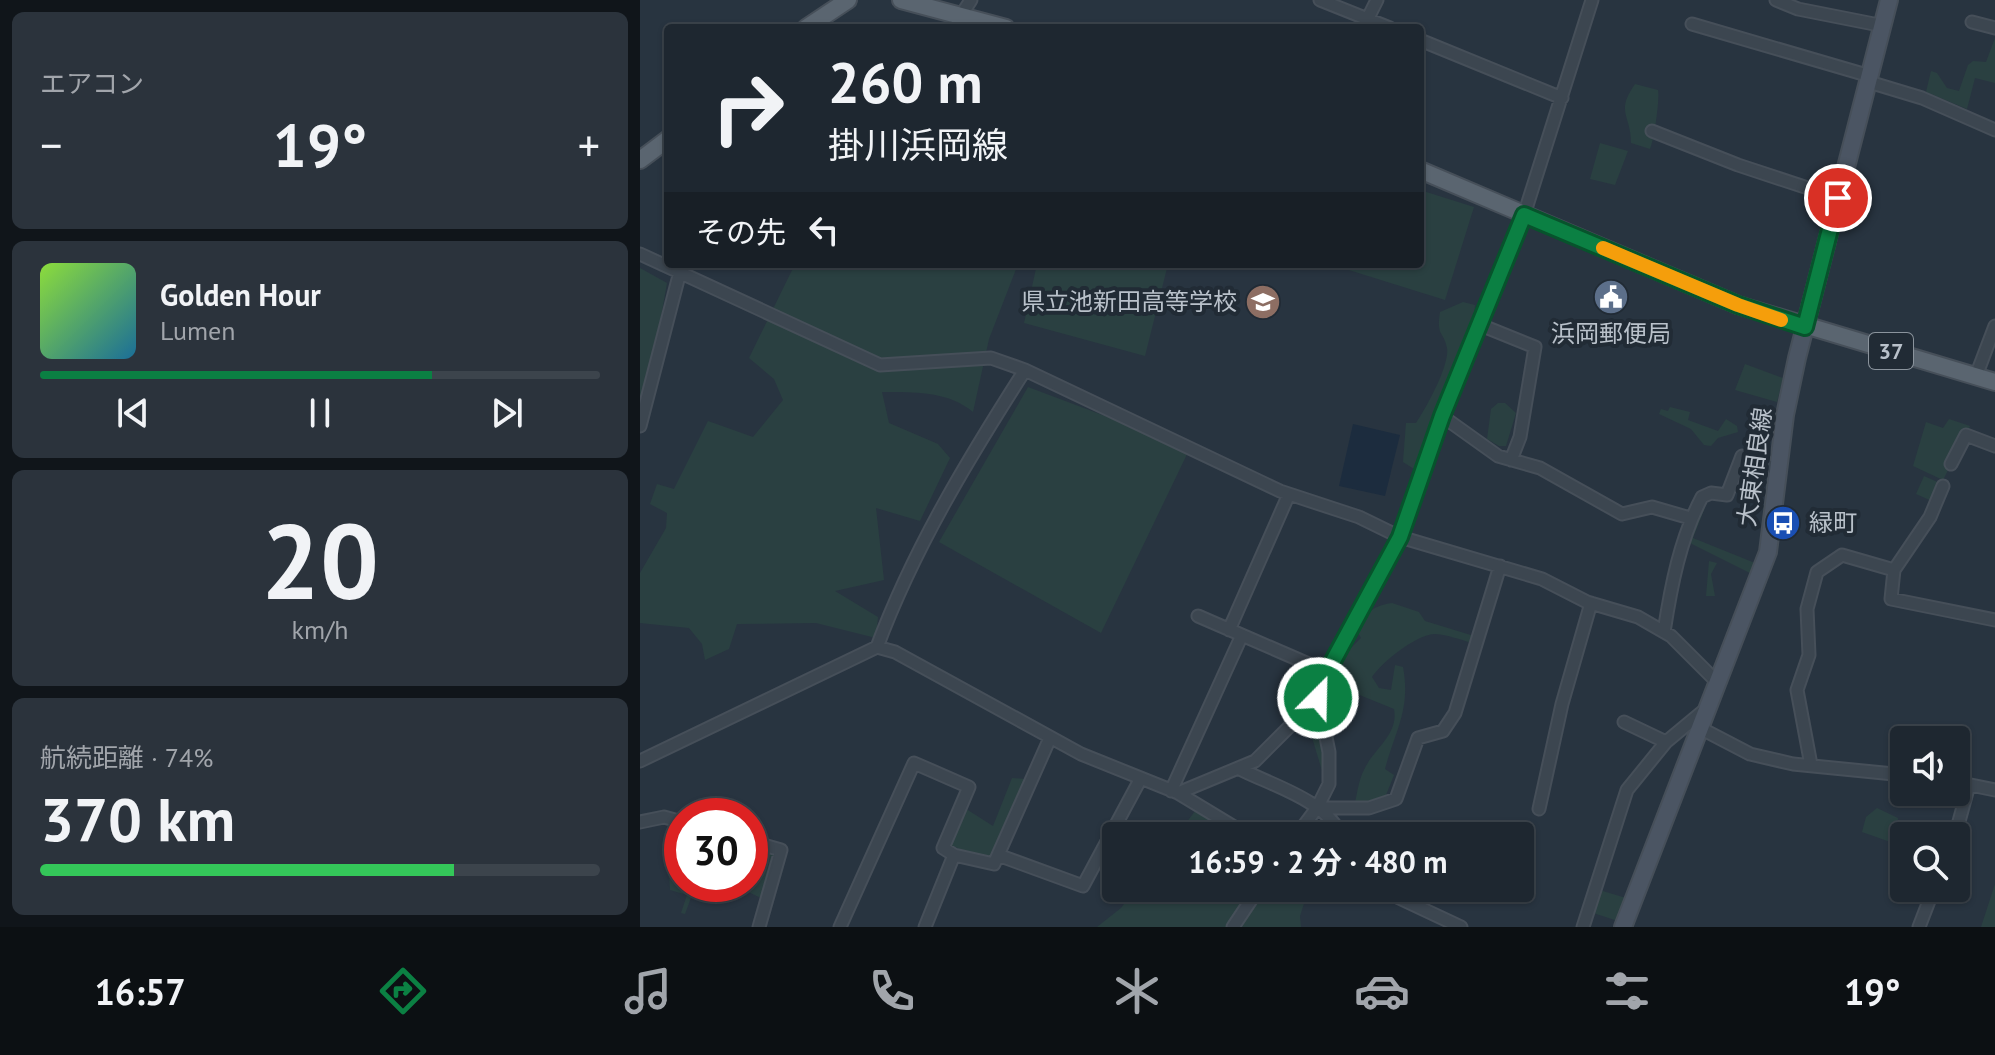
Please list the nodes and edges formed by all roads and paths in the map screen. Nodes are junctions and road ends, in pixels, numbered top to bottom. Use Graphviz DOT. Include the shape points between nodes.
graph roads {
  1 [pos="848,0"];
  2 [pos="901,0"];
  3 [pos="971,0"];
  4 [pos="1320,0"];
  5 [pos="1377,0"];
  6 [pos="1592,0"];
  7 [pos="1776,0"];
  8 [pos="1889,0"];
  9 [pos="956,22"];
  10 [pos="1972,22"];
  11 [pos="1365,23"];
  12 [pos="812,24"];
  13 [pos="1692,24"];
  14 [pos="1884,26"];
  15 [pos="1995,28"];
  16 [pos="1424,42"];
  17 [pos="1870,79"];
  18 [pos="1562,98"];
  19 [pos="1995,130"];
  20 [pos="1652,131"];
  21 [pos="664,142"];
  22 [pos="640,160"];
  23 [pos="1424,172"];
  24 [pos="1838,198"];
  25 [pos="1524,215"];
  26 [pos="640,254"];
  27 [pos="664,263"];
  28 [pos="681,269"];
  29 [pos="1478,324"];
  30 [pos="1995,326"];
  31 [pos="1805,327"];
  32 [pos="1025,370"];
  33 [pos="1976,376"];
  34 [pos="1995,382"];
  35 [pos="1442,416"];
  36 [pos="640,426"];
  37 [pos="1995,446"];
  38 [pos="1511,460"];
  39 [pos="1951,464"];
  40 [pos="1778,470"];
  41 [pos="1943,486"];
  42 [pos="1289,494"];
  43 [pos="1690,518"];
  44 [pos="1400,537"];
  45 [pos="1500,566"];
  46 [pos="1894,570"];
  47 [pos="1591,603"];
  48 [pos="1198,616"];
  49 [pos="1995,620"];
  50 [pos="1229,630"];
  51 [pos="1664,632"];
  52 [pos="1242,635"];
  53 [pos="877,647"];
  54 [pos="1327,672"];
  55 [pos="1719,684"];
  56 [pos="1318,698"];
  57 [pos="1711,705"];
  58 [pos="1624,722"];
  59 [pos="1702,729"];
  60 [pos="1050,738"];
  61 [pos="1666,742"];
  62 [pos="640,761"];
  63 [pos="1811,765"];
  64 [pos="1240,769"];
  65 [pos="1890,773"];
  66 [pos="1141,778"];
  67 [pos="1970,785"];
  68 [pos="1995,790"];
  69 [pos="1175,792"];
  70 [pos="1317,808"];
  71 [pos="1539,809"];
  72 [pos="664,817"];
  73 [pos="640,822"];
  74 [pos="1225,822"];
  75 [pos="1306,822"];
  76 [pos="1334,822"];
  77 [pos="768,846"];
  78 [pos="954,855"];
  79 [pos="998,855"];
  80 [pos="768,896"];
  81 [pos="766,902"];
  82 [pos="1250,902"];
  83 [pos="1408,902"];
  84 [pos="1929,902"];
  85 [pos="759,927"];
  86 [pos="840,927"];
  87 [pos="925,927"];
  88 [pos="1233,927"];
  89 [pos="1461,927"];
  90 [pos="1583,927"];
  91 [pos="1623,927"];
  92 [pos="1919,927"];
  1 -- 12 [label="main road"];
  2 -- 9 [label="main road"];
  3 -- 9 [label="street"];
  4 -- 11 [label="street"];
  5 -- 11 [label="street"];
  6 -- 18 [label="street"];
  7 -- 14 [label="street"];
  8 -- 14 [label="main road, 大東相良線"];
  10 -- 15 [label="street"];
  13 -- 17 [label="street"];
  14 -- 17 [label="main road, 大東相良線"];
  16 -- 18 [label="street"];
  17 -- 19 [label="street"];
  17 -- 24 [label="main road, 大東相良線"];
  18 -- 25 [label="street"];
  20 -- 24 [label="street"];
  21 -- 22 [label="main road"];
  23 -- 25 [label="main road, 37"];
  24 -- 31 [label="main road, 大東相良線"];
  25 -- 29 [label="street"];
  25 -- 31 [label="main road, 37" via="1738,305"];
  26 -- 27 [label="street"];
  28 -- 32 [label="street" via="880,365 991,358"];
  28 -- 36 [label="street"];
  29 -- 35 [label="street"];
  29 -- 38 [label="street" via="1535,347 1520,437"];
  30 -- 33 [label="street"];
  31 -- 33 [label="main road, 37"];
  31 -- 40 [label="main road, 大東相良線"];
  32 -- 42 [label="street"];
  32 -- 53 [label="street" via="960,471 898,591"];
  33 -- 34 [label="main road, 37"];
  35 -- 38 [label="street"];
  35 -- 44 [label="street"];
  37 -- 39 [label="street" via="1966,435"];
  38 -- 43 [label="street" via="1540,468 1622,514 1652,507"];
  40 -- 43 [label="street" via="1742,456 1727,495 1702,497"];
  40 -- 55 [label="main road, 大東相良線" via="1768,552"];
  41 -- 46 [label="street" via="1930,517"];
  42 -- 44 [label="street"];
  42 -- 50 [label="street"];
  43 -- 51 [label="street"];
  44 -- 45 [label="street"];
  44 -- 54 [label="street"];
  45 -- 47 [label="street"];
  45 -- 70 [label="street" via="1455,713 1443,731 1418,738 1396,799 1369,808"];
  46 -- 49 [label="street" via="1891,599"];
  46 -- 63 [label="street" via="1842,555 1817,572 1807,609 1809,655 1797,690"];
  47 -- 51 [label="street" via="1638,617"];
  47 -- 71 [label="street"];
  48 -- 50 [label="street"];
  50 -- 52 [label="street"];
  51 -- 55 [label="street"];
  52 -- 54 [label="street"];
  52 -- 69 [label="street"];
  53 -- 60 [label="street"];
  53 -- 62 [label="street"];
  54 -- 56 [label="street"];
  55 -- 57 [label="main road, 大東相良線"];
  56 -- 64 [label="street" via="1255,761"];
  56 -- 70 [label="street" via="1329,752 1329,784"];
  57 -- 59 [label="main road, 大東相良線"];
  57 -- 61 [label="street"];
  58 -- 61 [label="street"];
  59 -- 63 [label="street" via="1750,754"];
  59 -- 91 [label="main road, 大東相良線"];
  60 -- 66 [label="street"];
  60 -- 79 [label="street"];
  61 -- 90 [label="street" via="1627,790"];
  63 -- 65 [label="street"];
  64 -- 69 [label="street"];
  64 -- 70 [label="street"];
  66 -- 69 [label="street"];
  66 -- 79 [label="street" via="1083,886"];
  67 -- 68 [label="street"];
  69 -- 74 [label="street"];
  70 -- 75 [label="street"];
  70 -- 76 [label="street"];
  72 -- 73 [label="street"];
  77 -- 80 [label="street" via="781,850"];
  78 -- 79 [label="street" via="994,864"];
  78 -- 86 [label="street" via="943,848 969,787 914,763"];
  78 -- 87 [label="street"];
  81 -- 85 [label="street"];
  82 -- 88 [label="street"];
  83 -- 89 [label="street"];
  84 -- 92 [label="street"];
}
